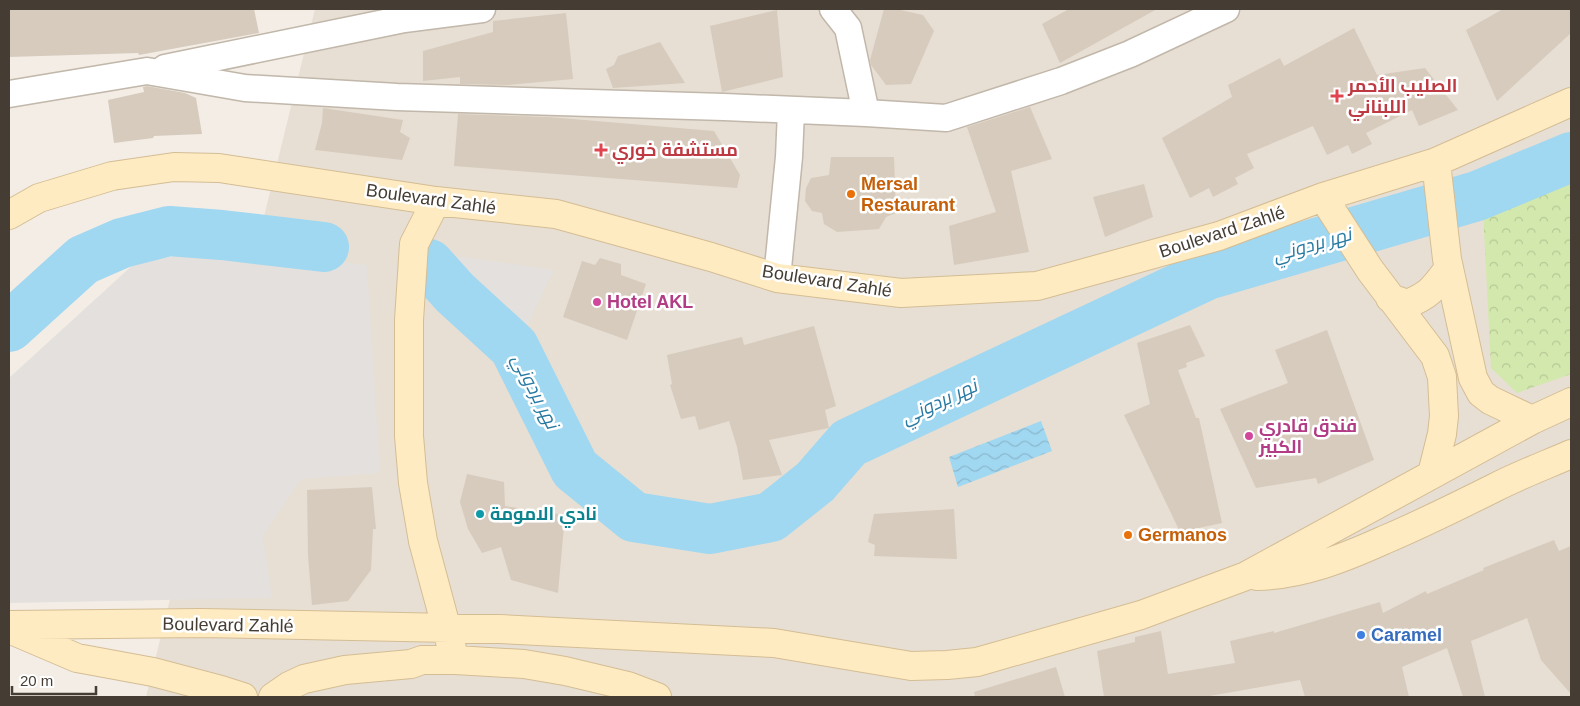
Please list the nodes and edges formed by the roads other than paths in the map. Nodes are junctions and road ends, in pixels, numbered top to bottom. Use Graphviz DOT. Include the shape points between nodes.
graph roads {
  1 [pos="482,9"];
  2 [pos="833,9"];
  3 [pos="1226,9"];
  4 [pos="147,71"];
  5 [pos="9,94"];
  6 [pos="1571,102"];
  7 [pos="791,111"];
  8 [pos="866,113"];
  9 [pos="1437,172"];
  10 [pos="1323,198"];
  11 [pos="436,201"];
  12 [pos="9,215"];
  13 [pos="1448,264"];
  14 [pos="778,278"];
  15 [pos="1388,294"];
  16 [pos="1571,402"];
  17 [pos="1532,420"];
  18 [pos="1571,454"];
  19 [pos="1432,474"];
  20 [pos="1246,576"];
  21 [pos="9,625"];
  22 [pos="9,629"];
  23 [pos="447,629"];
  24 [pos="455,660"];
  25 [pos="243,697"];
  26 [pos="273,697"];
  27 [pos="657,697"];
  1 -- 4 [label="street" via="404,19"];
  2 -- 8 [label="street" via="848,28"];
  3 -- 8 [label="street" via="1130,54 1060,81 946,118"];
  4 -- 5 [label="street"];
  4 -- 7 [label="street" via="245,88 397,97"];
  6 -- 9 [label="main road, Boulevard Zahlé"];
  7 -- 8 [label="street"];
  7 -- 14 [label="street"];
  9 -- 10 [label="main road, Boulevard Zahlé"];
  9 -- 13 [label="main road"];
  10 -- 14 [label="main road, Boulevard Zahlé" via="1219,236 1037,286 901,293"];
  10 -- 15 [label="main road"];
  11 -- 12 [label="main road, Boulevard Zahlé" via="219,168 174,167 93,181 39,198"];
  11 -- 14 [label="main road, Boulevard Zahlé" via="556,214"];
  11 -- 23 [label="main road" via="414,244 409,320 409,436 423,541"];
  13 -- 15 [label="main road" via="1435,288 1424,297 1407,304"];
  13 -- 17 [label="main road" via="1473,378 1481,393"];
  15 -- 19 [label="main road" via="1434,356 1442,377 1444,416"];
  16 -- 17 [label="main road"];
  17 -- 19 [label="main road"];
  18 -- 20 [label="main road" via="1360,551 1276,576"];
  19 -- 20 [label="main road"];
  20 -- 23 [label="main road, Boulevard Zahlé" via="1141,615 977,662 947,665 911,666 774,643 641,638 580,632"];
  21 -- 23 [label="main road, Boulevard Zahlé" via="202,623"];
  22 -- 25 [label="main road" via="77,658 153,672"];
  23 -- 24 [label="main road"];
  24 -- 26 [label="main road" via="422,660 411,664 345,670 304,679"];
  24 -- 27 [label="main road" via="524,664 564,671 628,686"];
}
